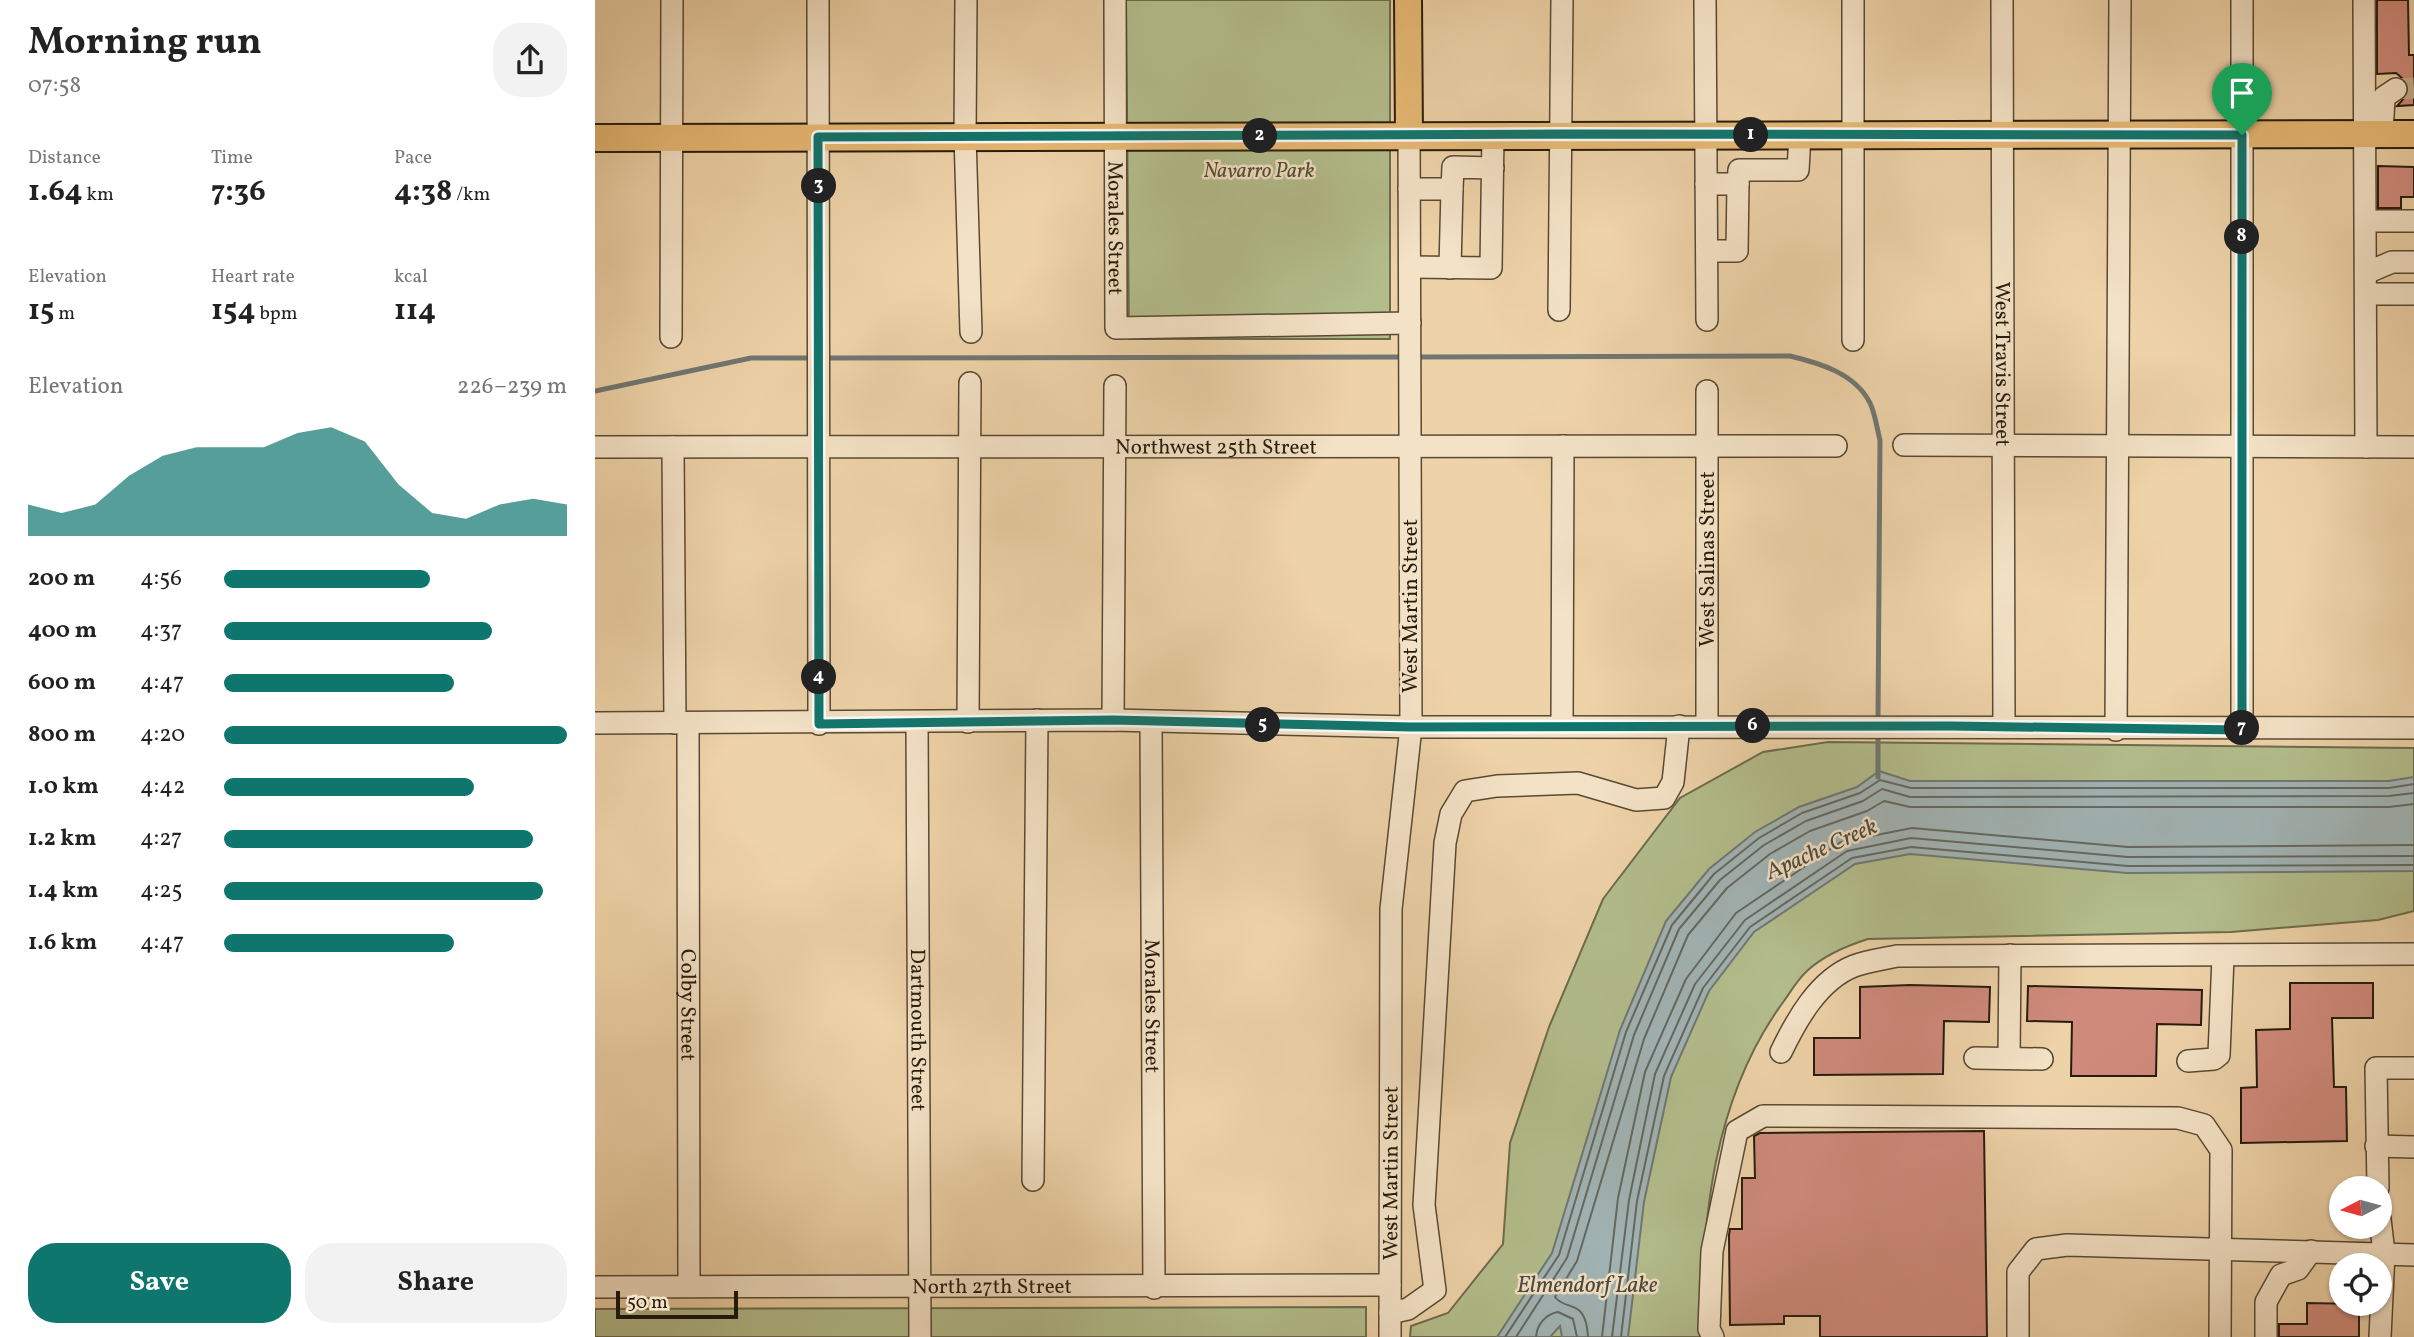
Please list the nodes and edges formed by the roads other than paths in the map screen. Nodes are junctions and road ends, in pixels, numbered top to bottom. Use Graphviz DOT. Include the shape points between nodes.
graph roads {
  1 [pos="672,0"];
  2 [pos="818,0"];
  3 [pos="965,0"];
  4 [pos="1115,0"];
  5 [pos="1408,0"];
  6 [pos="1562,0"];
  7 [pos="1705,0"];
  8 [pos="1853,0"];
  9 [pos="2002,0"];
  10 [pos="2120,0"];
  11 [pos="2242,0"];
  12 [pos="2364,0"];
  13 [pos="2396,89"];
  14 [pos="1561,134"];
  15 [pos="2374,134"];
  16 [pos="2414,134"];
  17 [pos="1409,135"];
  18 [pos="1493,135"];
  19 [pos="1706,135"];
  20 [pos="1800,135"];
  21 [pos="1853,135"];
  22 [pos="2002,135"];
  23 [pos="2242,135"];
  24 [pos="965,136"];
  25 [pos="1115,136"];
  26 [pos="2120,136"];
  27 [pos="818,137"];
  28 [pos="595,138"];
  29 [pos="672,138"];
  30 [pos="1493,168"];
  31 [pos="1706,184"];
  32 [pos="1738,184"];
  33 [pos="1409,189"];
  34 [pos="1452,190"];
  35 [pos="2366,221"];
  36 [pos="2414,221"];
  37 [pos="1707,251"];
  38 [pos="2414,262"];
  39 [pos="1410,267"];
  40 [pos="1450,268"];
  41 [pos="2366,284"];
  42 [pos="2414,294"];
  43 [pos="1559,310"];
  44 [pos="1707,320"];
  45 [pos="1410,326"];
  46 [pos="971,332"];
  47 [pos="671,337"];
  48 [pos="1853,340"];
  49 [pos="970,383"];
  50 [pos="1115,386"];
  51 [pos="1707,391"];
  52 [pos="1904,445"];
  53 [pos="969,446"];
  54 [pos="1113,446"];
  55 [pos="1563,446"];
  56 [pos="1836,446"];
  57 [pos="2003,446"];
  58 [pos="2117,446"];
  59 [pos="2242,446"];
  60 [pos="595,447"];
  61 [pos="673,447"];
  62 [pos="1409,447"];
  63 [pos="1707,447"];
  64 [pos="2365,447"];
  65 [pos="2414,447"];
  66 [pos="820,448"];
  67 [pos="1037,720"];
  68 [pos="1113,720"];
  69 [pos="917,722"];
  70 [pos="968,722"];
  71 [pos="1151,722"];
  72 [pos="595,723"];
  73 [pos="682,723"];
  74 [pos="819,724"];
  75 [pos="1562,726"];
  76 [pos="1679,726"];
  77 [pos="1707,726"];
  78 [pos="2004,726"];
  79 [pos="1411,727"];
  80 [pos="2414,728"];
  81 [pos="2116,730"];
  82 [pos="2242,730"];
  83 [pos="2414,954"];
  84 [pos="2010,955"];
  85 [pos="2223,957"];
  86 [pos="1781,1052"];
  87 [pos="1975,1058"];
  88 [pos="2009,1058"];
  89 [pos="2042,1059"];
  90 [pos="2188,1061"];
  91 [pos="2414,1068"];
  92 [pos="2376,1146"];
  93 [pos="2414,1147"];
  94 [pos="2377,1176"];
  95 [pos="1033,1180"];
  96 [pos="2382,1239"];
  97 [pos="2221,1248"];
  98 [pos="2311,1251"];
  99 [pos="2384,1253"];
  100 [pos="2392,1254"];
  101 [pos="2414,1255"];
  102 [pos="920,1285"];
  103 [pos="1390,1285"];
  104 [pos="689,1286"];
  105 [pos="595,1287"];
  106 [pos="1154,1288"];
  107 [pos="1389,1313"];
  108 [pos="2381,1316"];
  109 [pos="920,1337"];
  110 [pos="1389,1337"];
  111 [pos="1713,1337"];
  112 [pos="2018,1337"];
  113 [pos="2220,1337"];
  114 [pos="2266,1337"];
  115 [pos="2380,1337"];
  1 -- 29 [label="street"];
  2 -- 27 [label="street"];
  3 -- 24 [label="street"];
  4 -- 25 [label="street, Morales Street"];
  5 -- 17 [label="main road, West Martin Street"];
  6 -- 14 [label="street"];
  7 -- 19 [label="street"];
  8 -- 21 [label="street"];
  9 -- 22 [label="street, West Travis Street"];
  10 -- 26 [label="street"];
  11 -- 23 [label="street"];
  12 -- 15 [label="street"];
  13 -- 15 [label="street" via="2384,97"];
  14 -- 18 [label="main road"];
  14 -- 19 [label="main road"];
  14 -- 43 [label="street"];
  15 -- 16 [label="main road"];
  15 -- 23 [label="main road"];
  15 -- 35 [label="street"];
  17 -- 18 [label="main road"];
  17 -- 25 [label="main road"];
  17 -- 33 [label="street, West Martin Street"];
  18 -- 30 [label="street"];
  19 -- 20 [label="main road"];
  19 -- 31 [label="street"];
  20 -- 21 [label="main road"];
  20 -- 32 [label="street" via="1798,170 1739,170"];
  21 -- 22 [label="main road"];
  21 -- 48 [label="street"];
  22 -- 26 [label="main road"];
  22 -- 57 [label="street, West Travis Street"];
  23 -- 26 [label="main road"];
  23 -- 59 [label="street"];
  24 -- 25 [label="main road"];
  24 -- 27 [label="main road"];
  24 -- 46 [label="street"];
  25 -- 45 [label="street, Morales Street" via="1116,328"];
  26 -- 58 [label="street"];
  27 -- 29 [label="main road"];
  27 -- 66 [label="street"];
  28 -- 29 [label="main road"];
  29 -- 47 [label="street"];
  30 -- 34 [label="street" via="1453,167"];
  30 -- 40 [label="street" via="1492,268"];
  31 -- 32 [label="street"];
  31 -- 37 [label="street"];
  32 -- 37 [label="street" via="1737,251"];
  33 -- 34 [label="street"];
  33 -- 39 [label="street, West Martin Street"];
  34 -- 40 [label="street"];
  35 -- 36 [label="street"];
  35 -- 41 [label="street"];
  37 -- 44 [label="street"];
  38 -- 41 [label="street" via="2392,262"];
  39 -- 40 [label="street"];
  39 -- 45 [label="street, West Martin Street"];
  41 -- 42 [label="street"];
  41 -- 64 [label="street"];
  45 -- 62 [label="street, West Martin Street"];
  49 -- 53 [label="street"];
  50 -- 54 [label="street"];
  51 -- 63 [label="street, West Salinas Street"];
  52 -- 57 [label="street"];
  53 -- 54 [label="street, Northwest 25th Street"];
  53 -- 66 [label="street, Northwest 25th Street"];
  53 -- 70 [label="street"];
  54 -- 62 [label="street, Northwest 25th Street"];
  54 -- 68 [label="street"];
  55 -- 62 [label="street, Northwest 25th Street"];
  55 -- 63 [label="street, Northwest 25th Street"];
  55 -- 75 [label="street"];
  56 -- 63 [label="street, Northwest 25th Street"];
  57 -- 58 [label="street"];
  57 -- 78 [label="street, West Travis Street"];
  58 -- 59 [label="street"];
  58 -- 81 [label="street"];
  59 -- 64 [label="street"];
  59 -- 82 [label="street"];
  60 -- 61 [label="street, Northwest 25th Street"];
  61 -- 66 [label="street, Northwest 25th Street"];
  61 -- 73 [label="street, Colby Street"];
  62 -- 79 [label="street, West Martin Street"];
  63 -- 77 [label="street, West Salinas Street"];
  64 -- 65 [label="street"];
  66 -- 74 [label="street"];
  67 -- 68 [label="street"];
  67 -- 70 [label="street"];
  67 -- 95 [label="street"];
  68 -- 71 [label="street"];
  69 -- 70 [label="street"];
  69 -- 74 [label="street"];
  69 -- 102 [label="street, Dartmouth Street"];
  71 -- 79 [label="street"];
  71 -- 106 [label="street, Morales Street"];
  72 -- 73 [label="street"];
  73 -- 74 [label="street"];
  73 -- 104 [label="street, Colby Street"];
  75 -- 76 [label="street"];
  75 -- 79 [label="street"];
  76 -- 77 [label="street"];
  76 -- 107 [label="street" via="1674,782 1664,798 1636,800 1579,783 1497,786 1465,792 1451,814 1445,843 1424,1205 1435,1290 1408,1309"];
  77 -- 78 [label="street"];
  78 -- 81 [label="street"];
  79 -- 103 [label="street, West Martin Street" via="1391,909"];
  80 -- 82 [label="street"];
  81 -- 82 [label="street"];
  83 -- 85 [label="street"];
  84 -- 85 [label="street"];
  84 -- 86 [label="street" via="1897,956 1851,967 1798,1016"];
  84 -- 88 [label="street"];
  85 -- 90 [label="street" via="2219,1055"];
  87 -- 88 [label="street"];
  88 -- 89 [label="street"];
  91 -- 92 [label="street" via="2377,1068"];
  92 -- 93 [label="street"];
  92 -- 94 [label="street"];
  96 -- 99 [label="street"];
  97 -- 98 [label="street"];
  97 -- 111 [label="street" via="2221,1150 2204,1125 2178,1118 1763,1116 1737,1131 1712,1251 1709,1329"];
  97 -- 112 [label="street" via="2067,1245 2036,1249 2018,1272"];
  97 -- 113 [label="street"];
  98 -- 99 [label="street"];
  98 -- 114 [label="street" via="2298,1269 2281,1275 2266,1301"];
  100 -- 101 [label="street"];
  102 -- 104 [label="street, North 27th Street"];
  102 -- 106 [label="street, North 27th Street"];
  102 -- 109 [label="street, Dartmouth Street"];
  103 -- 106 [label="street, North 27th Street"];
  103 -- 107 [label="street, West Martin Street"];
  104 -- 105 [label="street, North 27th Street"];
  107 -- 110 [label="street, West Martin Street"];
  108 -- 115 [label="street"];
}
